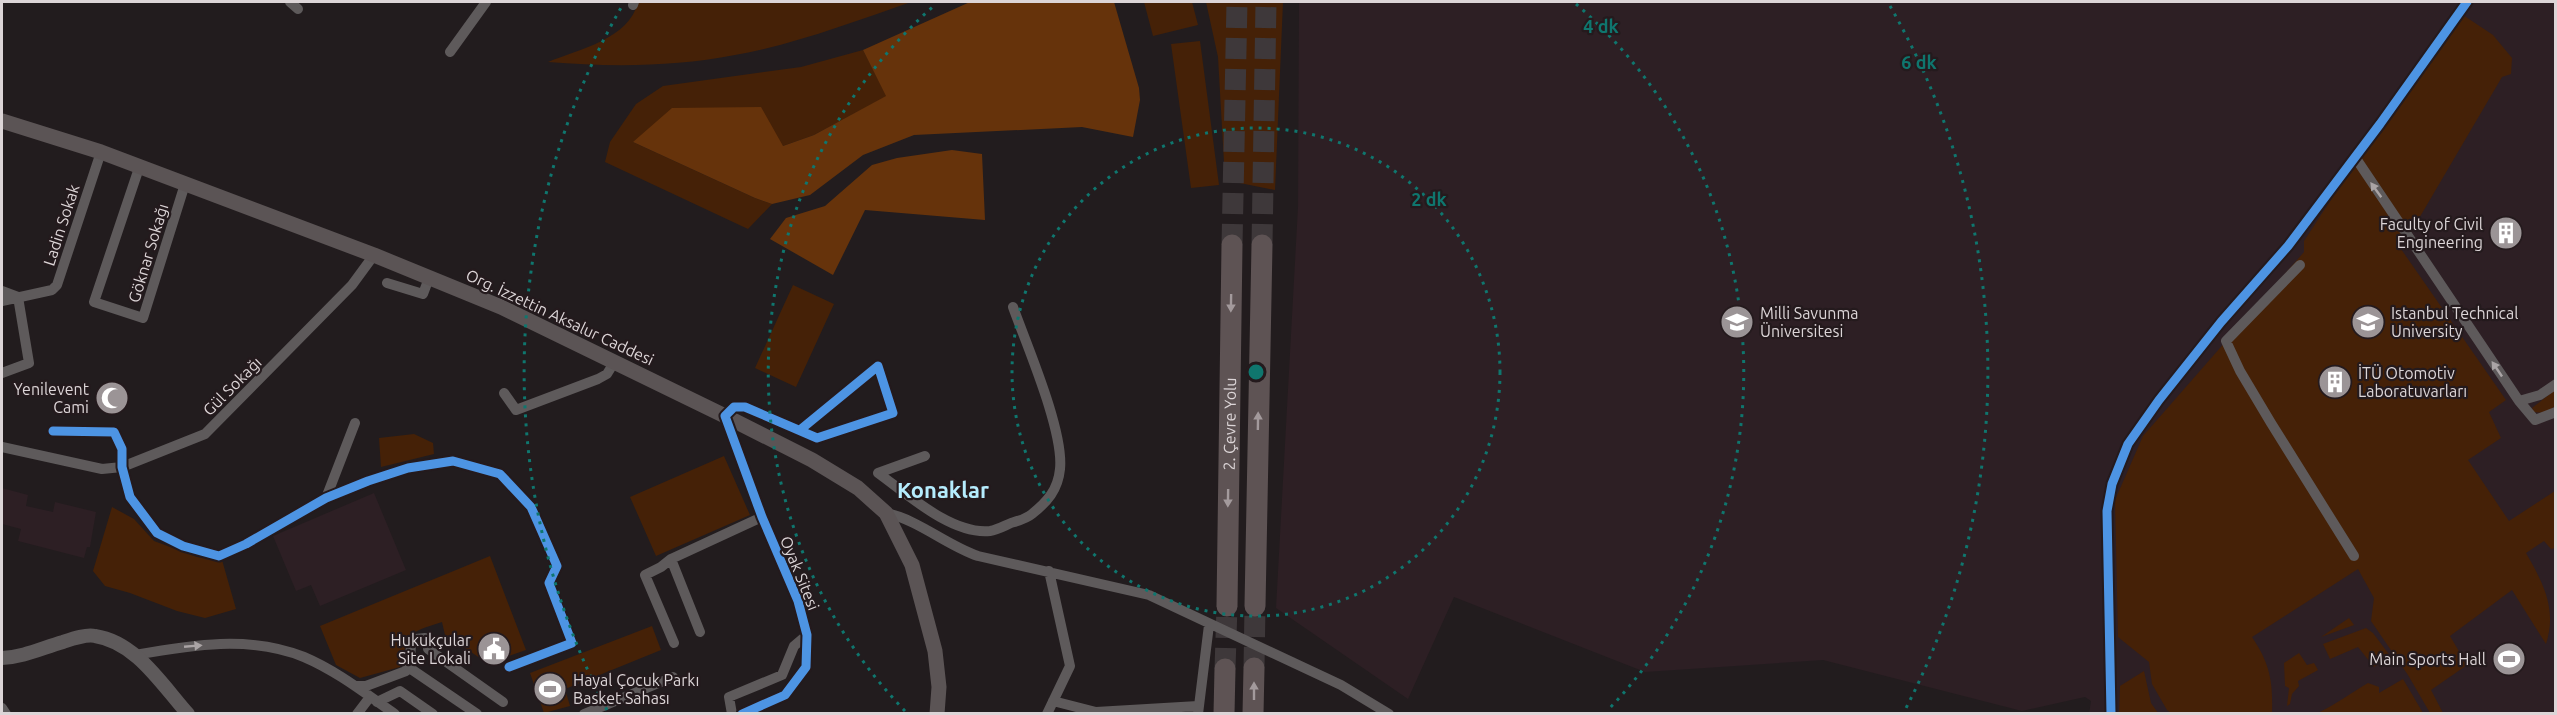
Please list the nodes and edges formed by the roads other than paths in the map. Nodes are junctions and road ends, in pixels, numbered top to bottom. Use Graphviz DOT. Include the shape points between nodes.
graph roads {
  1 [pos="486,2"];
  2 [pos="2467,2"];
  3 [pos="450,52"];
  4 [pos="2,121"];
  5 [pos="101,152"];
  6 [pos="2355,157"];
  7 [pos="139,168"];
  8 [pos="185,184"];
  9 [pos="1232,245"];
  10 [pos="1262,245"];
  11 [pos="374,255"];
  12 [pos="2300,265"];
  13 [pos="429,278"];
  14 [pos="387,284"];
  15 [pos="2,291"];
  16 [pos="18,297"];
  17 [pos="2,301"];
  18 [pos="1013,307"];
  19 [pos="615,361"];
  20 [pos="2,373"];
  21 [pos="2556,384"];
  22 [pos="504,393"];
  23 [pos="2520,401"];
  24 [pos="2556,412"];
  25 [pos="725,416"];
  26 [pos="355,423"];
  27 [pos="800,430"];
  28 [pos="53,431"];
  29 [pos="2,447"];
  30 [pos="925,456"];
  31 [pos="122,467"];
  32 [pos="326,498"];
  33 [pos="886,513"];
  34 [pos="762,517"];
  35 [pos="2354,556"];
  36 [pos="670,559"];
  37 [pos="1049,571"];
  38 [pos="1227,606"];
  39 [pos="1255,606"];
  40 [pos="1209,625"];
  41 [pos="700,632"];
  42 [pos="807,635"];
  43 [pos="674,643"];
  44 [pos="135,655"];
  45 [pos="2,658"];
  46 [pos="408,667"];
  47 [pos="509,667"];
  48 [pos="1254,668"];
  49 [pos="1225,669"];
  50 [pos="673,677"];
  51 [pos="356,686"];
  52 [pos="373,699"];
  53 [pos="1053,701"];
  54 [pos="503,702"];
  55 [pos="2,708"];
  56 [pos="1198,710"];
  57 [pos="6,714"];
  58 [pos="188,714"];
  59 [pos="357,714"];
  60 [pos="395,714"];
  61 [pos="433,714"];
  62 [pos="477,714"];
  63 [pos="584,714"];
  64 [pos="732,714"];
  65 [pos="742,714"];
  66 [pos="937,714"];
  67 [pos="1047,714"];
  68 [pos="1224,714"];
  69 [pos="1253,714"];
  70 [pos="1389,714"];
  71 [pos="2111,714"];
  1 -- 3 [label="street"];
  2 -- 6 [label="street"];
  4 -- 5 [label="main road, Org. İzzettin Aksalur Caddesi"];
  5 -- 7 [label="main road, Org. İzzettin Aksalur Caddesi"];
  5 -- 16 [label="street, Ladin Sokak" via="57,285 52,290"];
  23 -- 6 [label="street, one-way"];
  6 -- 71 [label="street" via="2288,246 2175,377 2128,444 2107,511"];
  7 -- 8 [label="main road, Org. İzzettin Aksalur Caddesi"];
  7 -- 8 [label="street, Göknar Sokağı" via="94,302 143,318"];
  8 -- 11 [label="main road, Org. İzzettin Aksalur Caddesi"];
  9 -- 38 [label="highway, 2. Çevre Yolu, one-way"];
  39 -- 10 [label="highway, 2. Çevre Yolu, one-way"];
  11 -- 13 [label="main road, Org. İzzettin Aksalur Caddesi"];
  11 -- 31 [label="street, Gül Sokağı" via="346,291 205,434"];
  12 -- 35 [label="street" via="2226,341 2240,371"];
  13 -- 14 [label="street" via="423,294"];
  13 -- 19 [label="main road, Org. İzzettin Aksalur Caddesi"];
  15 -- 16 [label="street"];
  16 -- 17 [label="street, Ladin Sokak"];
  16 -- 20 [label="street" via="29,363"];
  18 -- 30 [label="street" via="1059,442 1060,469 1055,490 1028,517 991,531 972,531 946,521 878,473"];
  19 -- 22 [label="street" via="607,374 598,379 516,410"];
  19 -- 25 [label="main road, Org. İzzettin Aksalur Caddesi"];
  21 -- 23 [label="street" via="2540,395"];
  23 -- 24 [label="street" via="2535,420"];
  25 -- 27 [label="street" via="734,408 745,407"];
  25 -- 33 [label="main road, Org. İzzettin Aksalur Caddesi" via="812,460 858,488"];
  25 -- 34 [label="street, Oyak Sitesi"];
  26 -- 32 [label="street"];
  27 -- 27 [label="street" via="817,438 893,413 878,366"];
  28 -- 31 [label="street" via="114,432 122,449"];
  29 -- 31 [label="street, Gül Sokağı" via="102,469"];
  31 -- 32 [label="street" via="130,497 157,533 183,546 219,556"];
  32 -- 47 [label="street" via="408,468 453,460 500,474 531,507 557,566 549,583 572,643"];
  33 -- 37 [label="street" via="901,516 962,551"];
  33 -- 66 [label="main road, Org. İzzettin Aksalur Caddesi" via="912,565 925,608 938,669"];
  34 -- 36 [label="street"];
  34 -- 42 [label="street, Oyak Sitesi" via="798,602"];
  36 -- 41 [label="street"];
  36 -- 43 [label="street" via="645,575"];
  37 -- 40 [label="street" via="1149,595"];
  37 -- 53 [label="street" via="1070,666"];
  40 -- 56 [label="street"];
  40 -- 70 [label="street" via="1332,680"];
  42 -- 64 [label="street" via="794,646 782,675 729,698"];
  42 -- 65 [label="street, Oyak Sitesi" via="806,667 785,695"];
  44 -- 45 [label="street" via="118,643 93,635 18,658"];
  44 -- 51 [label="street, one-way" via="190,645 245,643 303,657"];
  44 -- 58 [label="street"];
  46 -- 51 [label="street" via="400,674"];
  46 -- 54 [label="street" via="411,644 425,638 428,649"];
  46 -- 62 [label="street"];
  69 -- 48 [label="highway, one-way"];
  49 -- 68 [label="highway"];
  50 -- 63 [label="street"];
  51 -- 52 [label="street"];
  52 -- 59 [label="street"];
  52 -- 60 [label="street"];
  52 -- 61 [label="street" via="400,691"];
  53 -- 56 [label="street" via="1096,712"];
  53 -- 67 [label="street"];
  55 -- 57 [label="street"];
}
